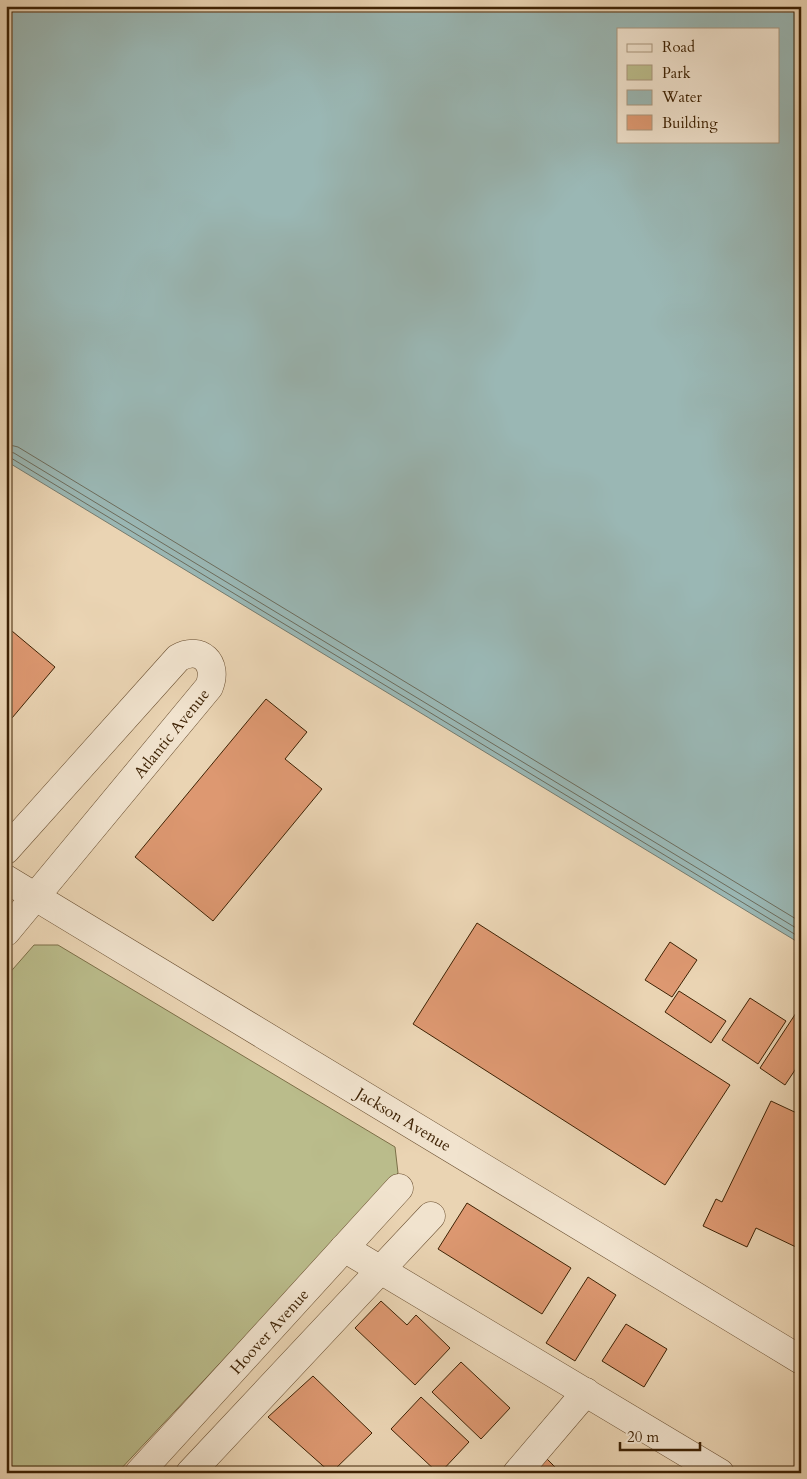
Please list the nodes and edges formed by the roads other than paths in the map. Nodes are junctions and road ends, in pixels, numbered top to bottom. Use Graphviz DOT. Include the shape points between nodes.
graph roads {
  1 [pos="6,850"];
  2 [pos="6,879"];
  3 [pos="36,896"];
  4 [pos="6,932"];
  5 [pos="399,1188"];
  6 [pos="431,1216"];
  7 [pos="344,1248"];
  8 [pos="380,1269"];
  9 [pos="801,1360"];
  10 [pos="586,1392"];
  11 [pos="139,1473"];
  12 [pos="190,1473"];
  13 [pos="517,1473"];
  14 [pos="720,1473"];
  1 -- 3 [label="street, Atlantic Avenue" via="178,658 192,653 206,658 213,672 209,687"];
  2 -- 3 [label="street, Jackson Avenue"];
  3 -- 4 [label="street, Atlantic Avenue"];
  3 -- 9 [label="street, Jackson Avenue"];
  5 -- 7 [label="street, Hoover Avenue"];
  6 -- 8 [label="street"];
  7 -- 8 [label="street"];
  7 -- 11 [label="street, Hoover Avenue"];
  8 -- 10 [label="street"];
  8 -- 12 [label="street"];
  10 -- 13 [label="street"];
  10 -- 14 [label="street"];
}
